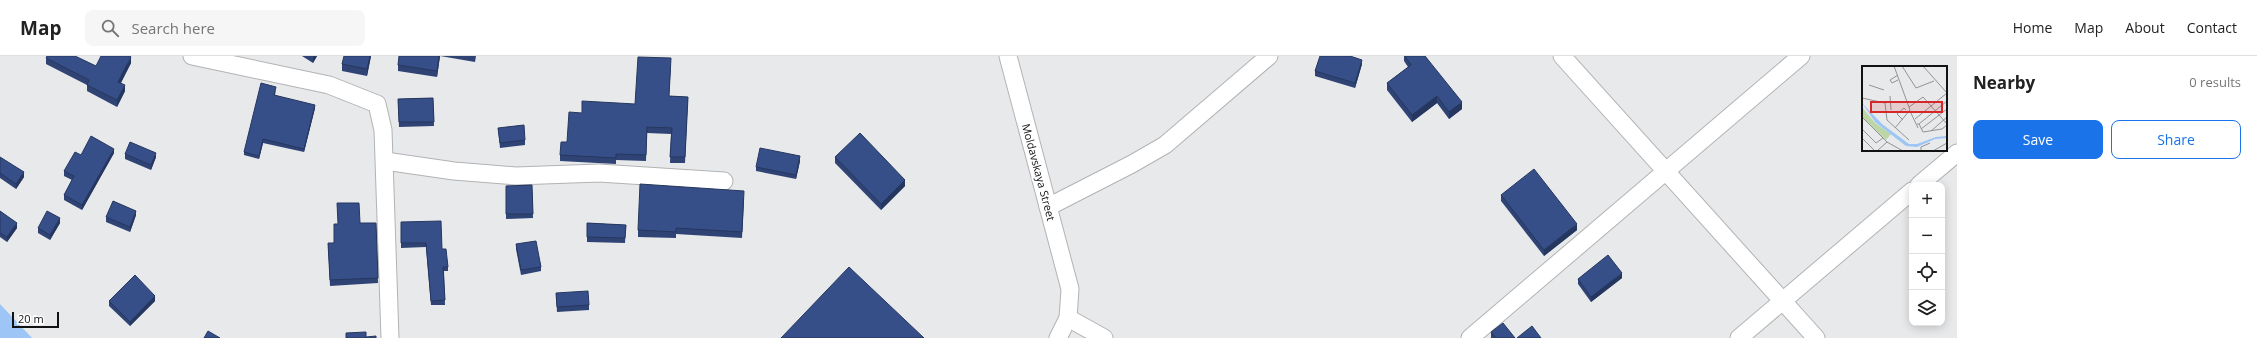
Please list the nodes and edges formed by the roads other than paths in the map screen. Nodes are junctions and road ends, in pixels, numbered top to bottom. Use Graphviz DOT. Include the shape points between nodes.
graph roads {
  1 [pos="192,56"];
  2 [pos="1008,56"];
  3 [pos="1269,56"];
  4 [pos="1562,56"];
  5 [pos="1801,56"];
  6 [pos="1957,153"];
  7 [pos="385,162"];
  8 [pos="1666,172"];
  9 [pos="724,181"];
  10 [pos="1923,182"];
  11 [pos="1909,194"];
  12 [pos="1048,207"];
  13 [pos="1783,301"];
  14 [pos="1068,318"];
  15 [pos="390,338"];
  16 [pos="1058,338"];
  17 [pos="1104,338"];
  18 [pos="1470,338"];
  19 [pos="1739,338"];
  20 [pos="1816,338"];
  1 -- 7 [label="street" via="329,85 377,104 383,130"];
  2 -- 12 [label="street, Moldavskaya Street"];
  3 -- 12 [label="street" via="1165,144"];
  4 -- 8 [label="street"];
  5 -- 8 [label="street"];
  6 -- 10 [label="street"];
  7 -- 9 [label="street" via="516,176 599,173"];
  7 -- 15 [label="street"];
  8 -- 13 [label="street"];
  8 -- 18 [label="street"];
  11 -- 13 [label="street"];
  12 -- 14 [label="street, Moldavskaya Street" via="1070,289"];
  13 -- 19 [label="street"];
  13 -- 20 [label="street"];
  14 -- 16 [label="street"];
  14 -- 17 [label="street"];
}
